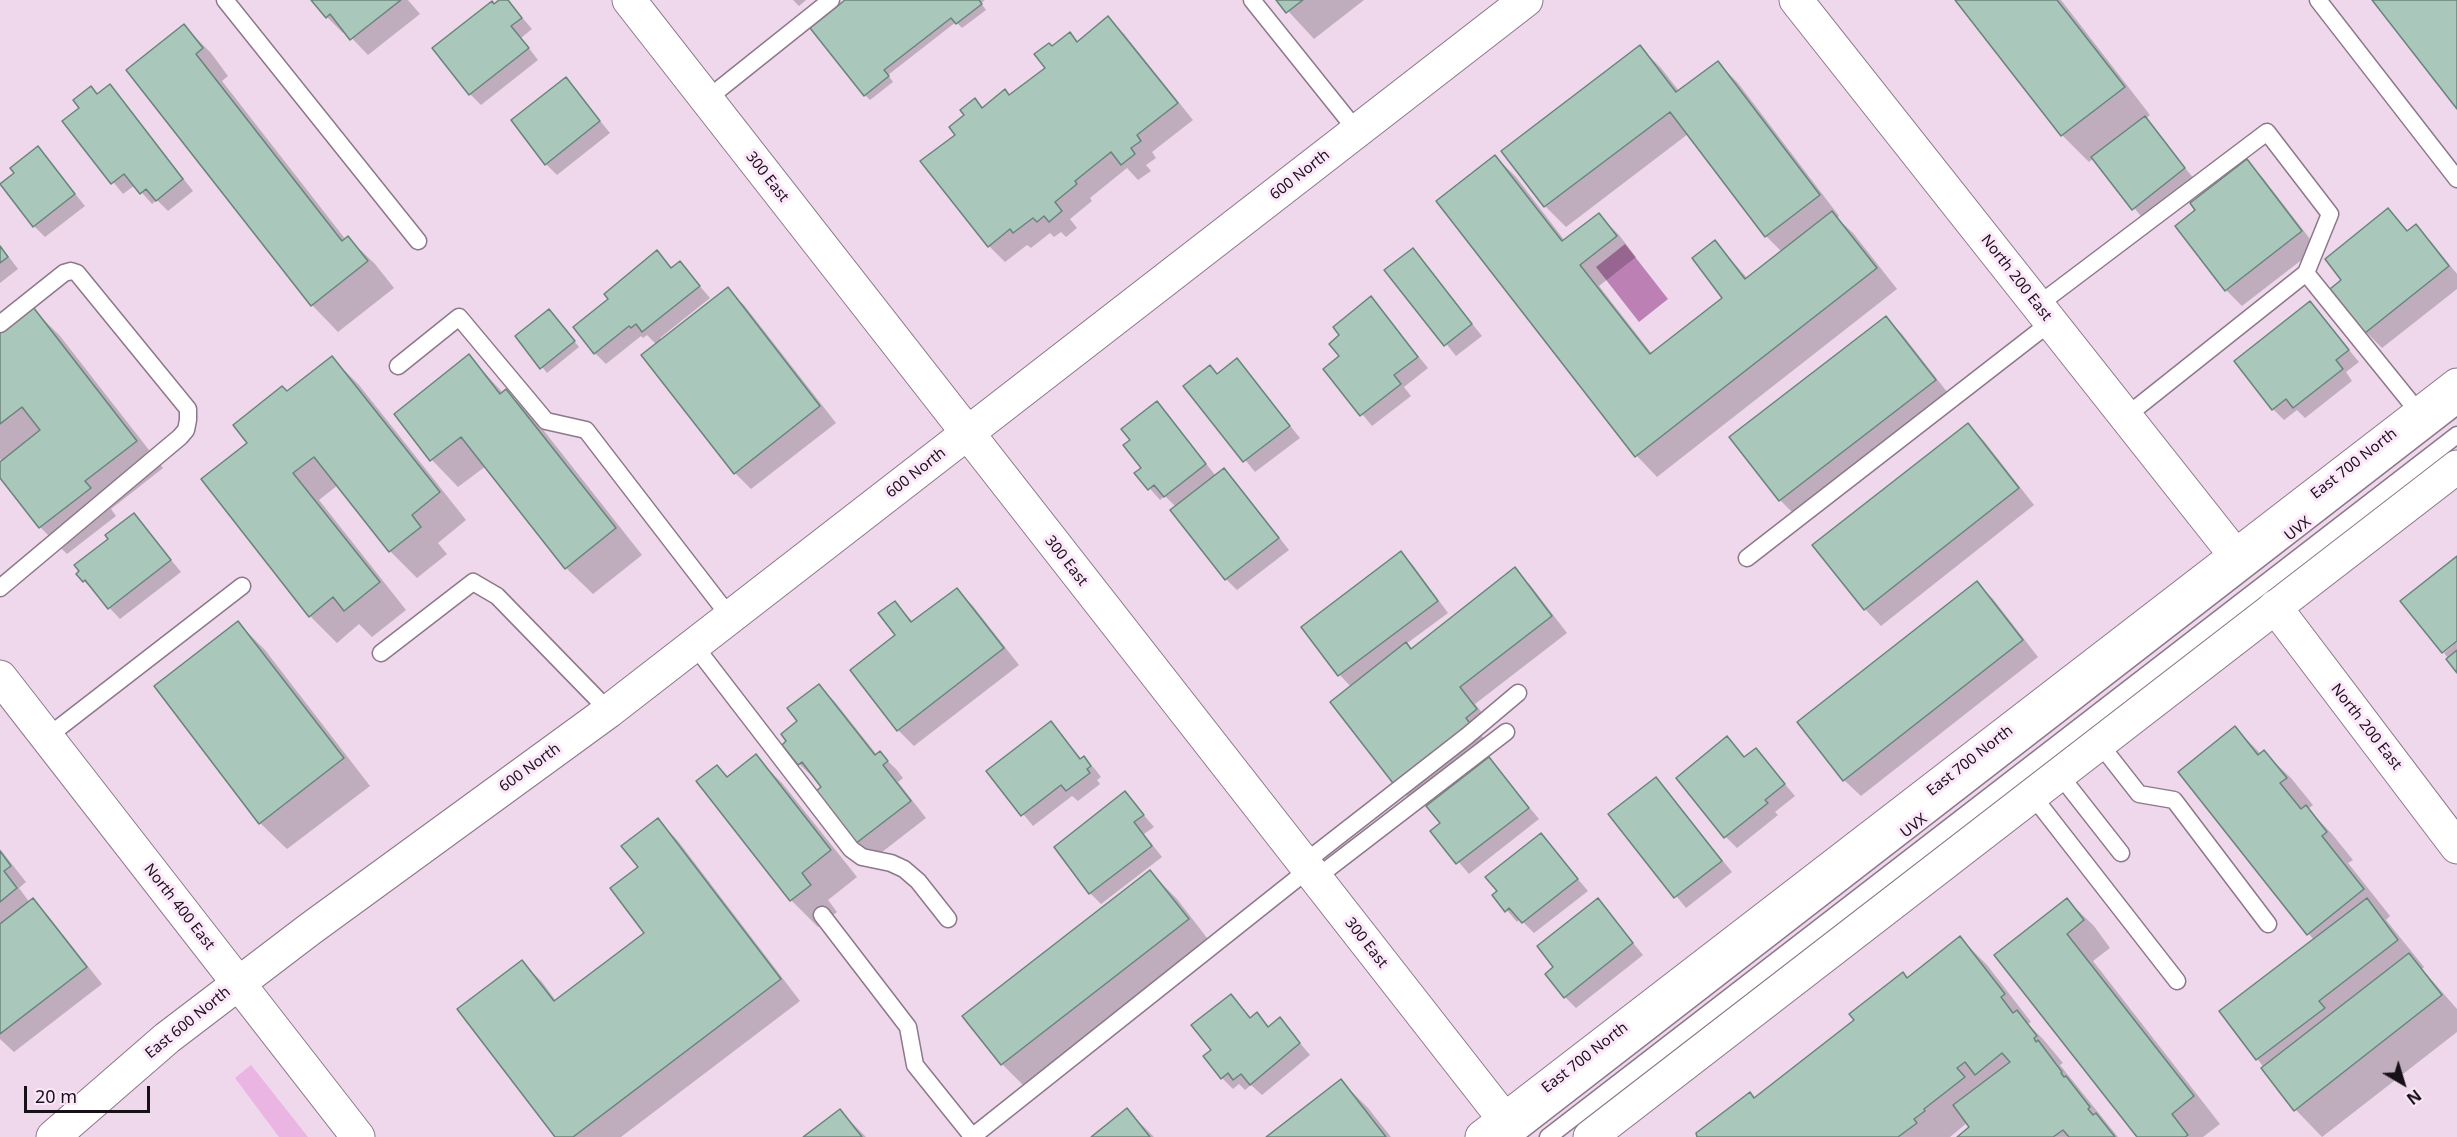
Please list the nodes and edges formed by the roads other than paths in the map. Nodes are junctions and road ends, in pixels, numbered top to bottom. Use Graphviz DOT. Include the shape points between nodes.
graph roads {
  1 [pos="225,0"];
  2 [pos="629,0"];
  3 [pos="831,0"];
  4 [pos="1252,0"];
  5 [pos="1796,0"];
  6 [pos="2318,0"];
  7 [pos="1509,5"];
  8 [pos="707,99"];
  9 [pos="1357,131"];
  10 [pos="2457,179"];
  11 [pos="418,242"];
  12 [pos="2307,273"];
  13 [pos="2044,314"];
  14 [pos="0,324"];
  15 [pos="398,366"];
  16 [pos="2457,385"];
  17 [pos="2457,406"];
  18 [pos="2420,414"];
  19 [pos="2126,417"];
  20 [pos="967,434"];
  21 [pos="2457,435"];
  22 [pos="2457,467"];
  23 [pos="2235,556"];
  24 [pos="1747,558"];
  25 [pos="243,586"];
  26 [pos="0,588"];
  27 [pos="2274,608"];
  28 [pos="730,617"];
  29 [pos="694,645"];
  30 [pos="381,653"];
  31 [pos="0,677"];
  32 [pos="1518,693"];
  33 [pos="609,711"];
  34 [pos="1506,732"];
  35 [pos="47,737"];
  36 [pos="2099,743"];
  37 [pos="2059,774"];
  38 [pos="2032,795"];
  39 [pos="2457,847"];
  40 [pos="2121,853"];
  41 [pos="1309,870"];
  42 [pos="822,915"];
  43 [pos="948,919"];
  44 [pos="2268,924"];
  45 [pos="300,937"];
  46 [pos="2177,981"];
  47 [pos="238,983"];
  48 [pos="1500,1131"];
  49 [pos="53,1137"];
  50 [pos="358,1137"];
  51 [pos="972,1137"];
  52 [pos="1548,1137"];
  53 [pos="1590,1137"];
  1 -- 11 [label="lane"];
  2 -- 8 [label="street, 300 East"];
  3 -- 8 [label="lane"];
  4 -- 9 [label="lane"];
  5 -- 13 [label="street, North 200 East"];
  6 -- 10 [label="lane"];
  7 -- 9 [label="street, 600 North"];
  8 -- 20 [label="street, 300 East"];
  9 -- 20 [label="street, 600 North"];
  12 -- 13 [label="lane" via="2330,214 2267,132"];
  12 -- 18 [label="lane"];
  12 -- 19 [label="lane"];
  13 -- 19 [label="street, North 200 East"];
  13 -- 24 [label="lane"];
  14 -- 26 [label="lane" via="64,273 78,273 188,409 188,420 180,437"];
  15 -- 28 [label="lane" via="459,317 546,421 586,430"];
  16 -- 18 [label="street, East 700 North"];
  17 -- 48 [label="lane, UVX"];
  18 -- 23 [label="street, East 700 North"];
  19 -- 23 [label="street, North 200 East"];
  20 -- 28 [label="street, 600 North"];
  20 -- 41 [label="street, 300 East"];
  21 -- 52 [label="lane, UVX"];
  22 -- 27 [label="street"];
  23 -- 48 [label="street, East 700 North"];
  25 -- 35 [label="lane"];
  27 -- 36 [label="street"];
  27 -- 39 [label="street, North 200 East"];
  28 -- 29 [label="street, 600 North"];
  29 -- 33 [label="street, 600 North"];
  29 -- 43 [label="lane" via="851,849 862,857 903,869 918,881"];
  30 -- 33 [label="lane" via="473,582 497,596"];
  31 -- 35 [label="street, North 400 East"];
  32 -- 41 [label="lane"];
  33 -- 45 [label="street, 600 North"];
  34 -- 41 [label="lane"];
  35 -- 47 [label="street, North 400 East"];
  36 -- 37 [label="street"];
  36 -- 44 [label="lane" via="2139,794 2174,800"];
  37 -- 38 [label="street"];
  37 -- 40 [label="lane"];
  38 -- 46 [label="lane"];
  38 -- 53 [label="street"];
  41 -- 48 [label="street, 300 East"];
  41 -- 51 [label="lane"];
  42 -- 51 [label="lane" via="908,1027 915,1065"];
  45 -- 47 [label="street, East 600 North"];
  47 -- 49 [label="street, East 600 North" via="167,1038"];
  47 -- 50 [label="street, North 400 East"];
}
